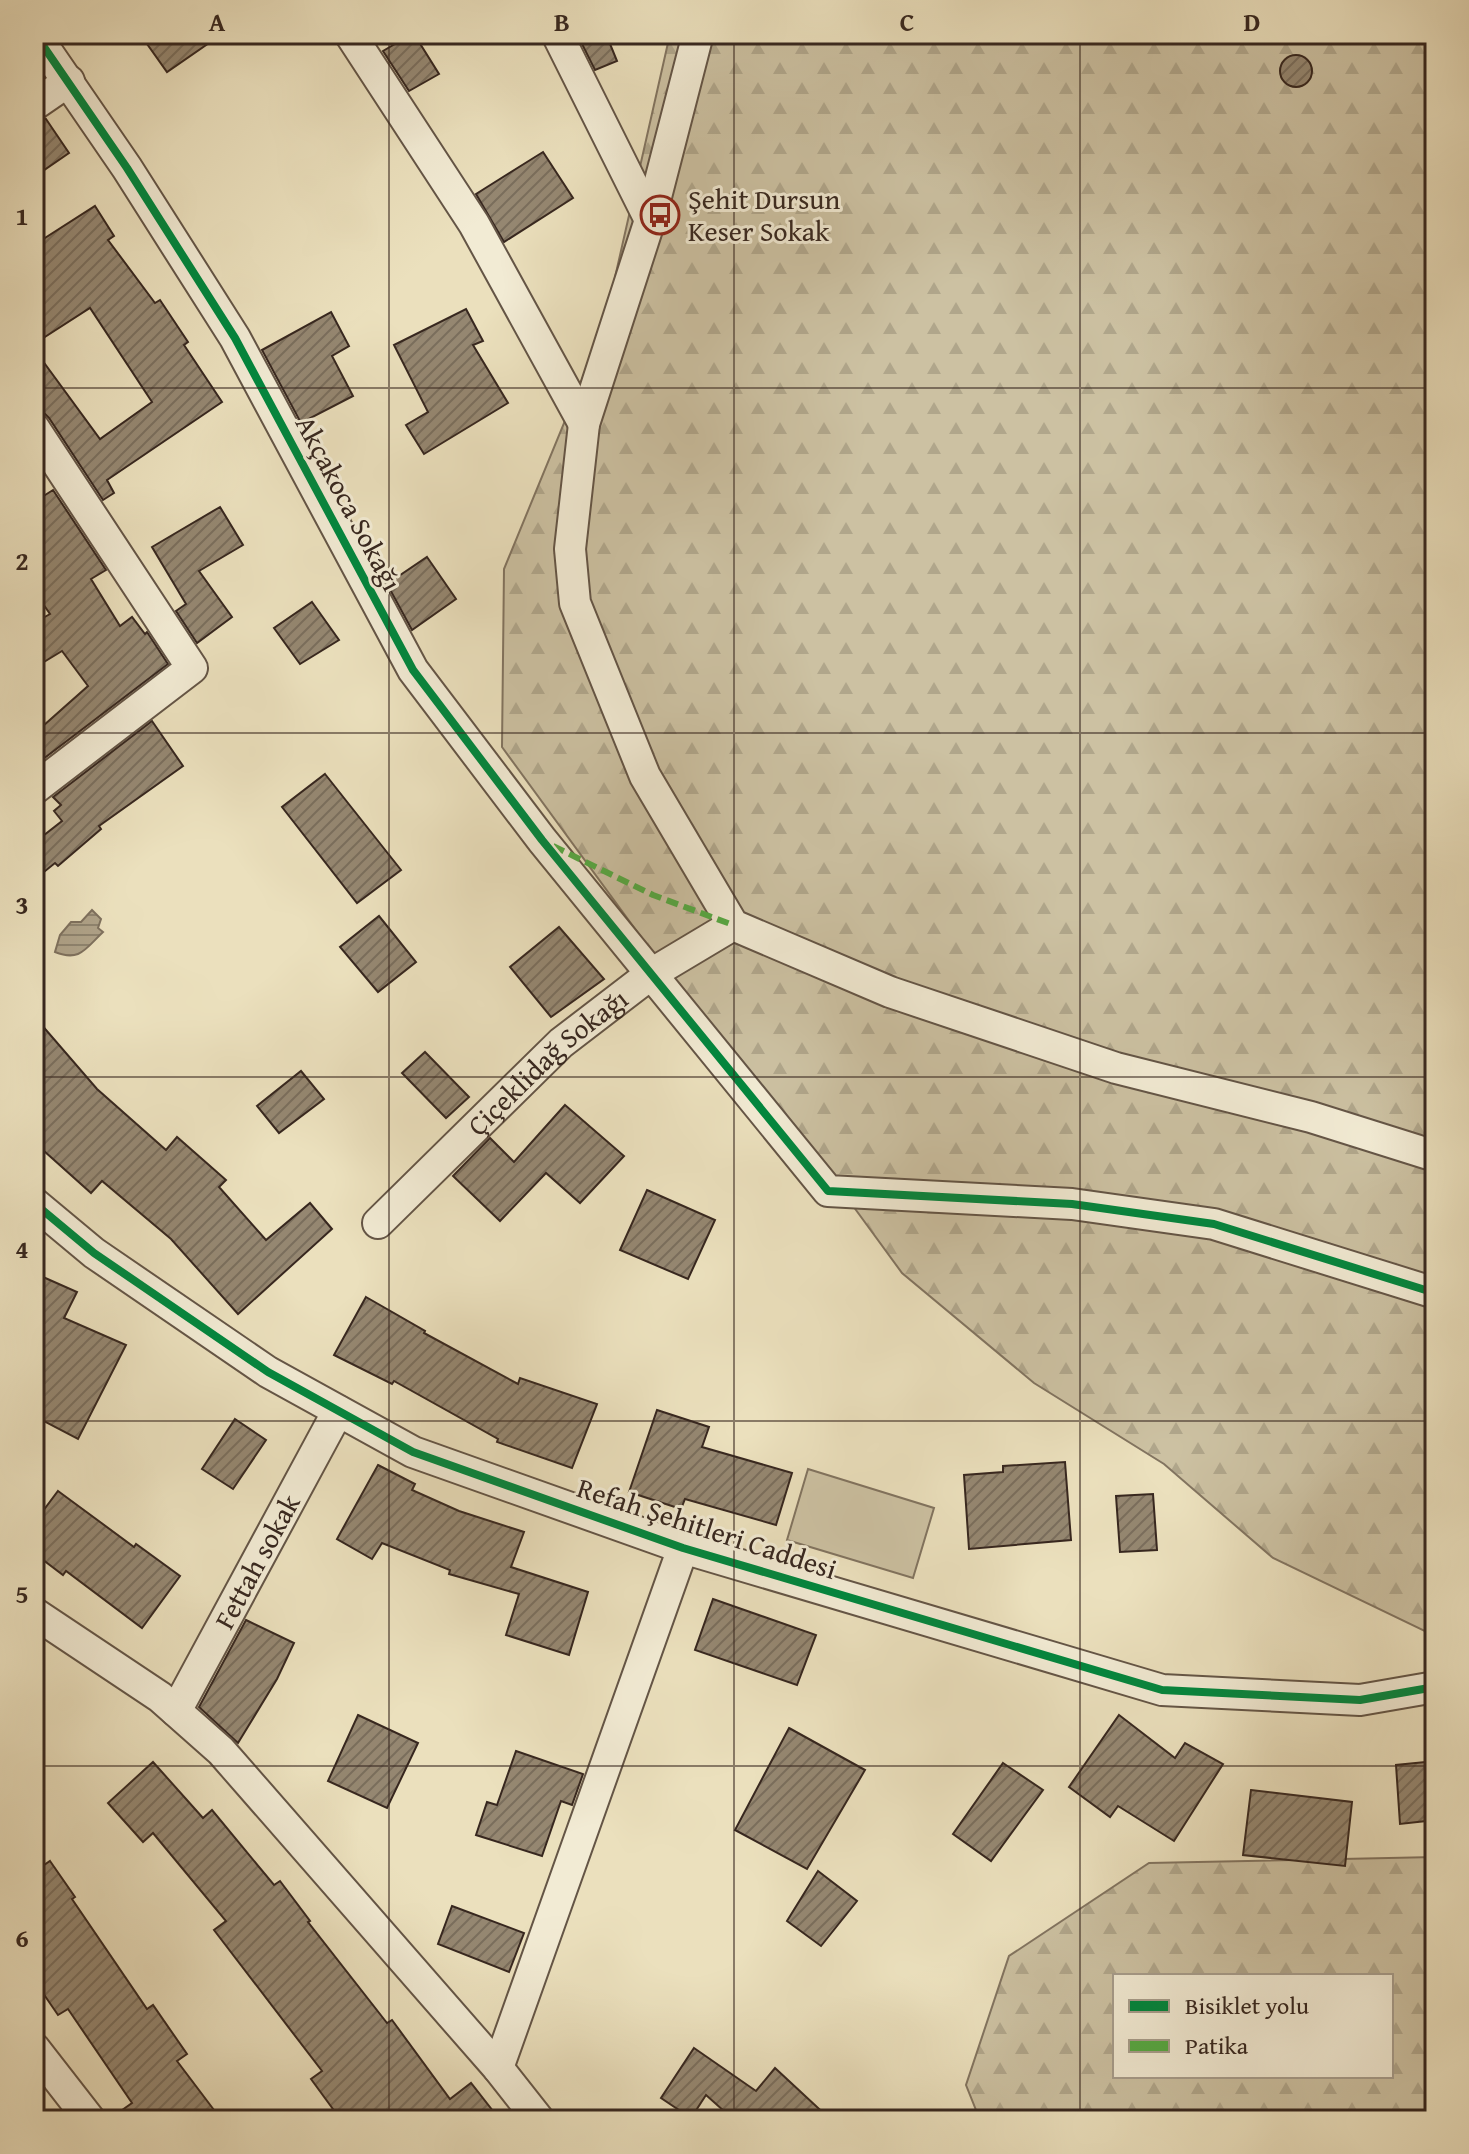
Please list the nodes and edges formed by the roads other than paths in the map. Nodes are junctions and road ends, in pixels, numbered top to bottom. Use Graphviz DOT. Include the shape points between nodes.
graph roads {
  1 [pos="35,34"];
  2 [pos="350,34"];
  3 [pos="557,34"];
  4 [pos="698,34"];
  5 [pos="69,81"];
  6 [pos="34,105"];
  7 [pos="650,220"];
  8 [pos="584,424"];
  9 [pos="34,428"];
  10 [pos="45,469"];
  11 [pos="34,789"];
  12 [pos="733,925"];
  13 [pos="651,974"];
  14 [pos="1435,1156"];
  15 [pos="34,1203"];
  16 [pos="378,1223"];
  17 [pos="1435,1293"];
  18 [pos="338,1411"];
  19 [pos="683,1548"];
  20 [pos="34,1613"];
  21 [pos="1435,1687"];
  22 [pos="176,1711"];
  23 [pos="34,2048"];
  24 [pos="498,2068"];
  25 [pos="90,2120"];
  26 [pos="539,2120"];
  1 -- 5 [label="street, Akçakoca Sokağı"];
  2 -- 8 [label="street" via="474,224"];
  3 -- 7 [label="street"];
  4 -- 7 [label="street"];
  5 -- 6 [label="street"];
  5 -- 13 [label="street, Akçakoca Sokağı" via="235,338 413,670"];
  7 -- 8 [label="street"];
  8 -- 12 [label="street" via="570,549 575,603 645,776"];
  9 -- 10 [label="street"];
  10 -- 11 [label="street" via="192,668"];
  12 -- 13 [label="street, Çiçeklidağ Sokağı"];
  12 -- 14 [label="street" via="890,992 1116,1068 1311,1117"];
  13 -- 16 [label="street, Çiçeklidağ Sokağı" via="561,1043"];
  13 -- 17 [label="street, Akçakoca Sokağı" via="828,1191 1072,1204 1214,1224"];
  15 -- 18 [label="street, Refah Şehitleri Caddesi" via="106,1262 268,1372"];
  18 -- 19 [label="street, Refah Şehitleri Caddesi" via="413,1452"];
  18 -- 22 [label="street, Fettah sokak"];
  19 -- 21 [label="street, Refah Şehitleri Caddesi" via="1162,1690 1360,1700"];
  19 -- 24 [label="street"];
  20 -- 22 [label="street"];
  22 -- 24 [label="street" via="221,1751"];
  23 -- 25 [label="street"];
  24 -- 26 [label="street"];
}
